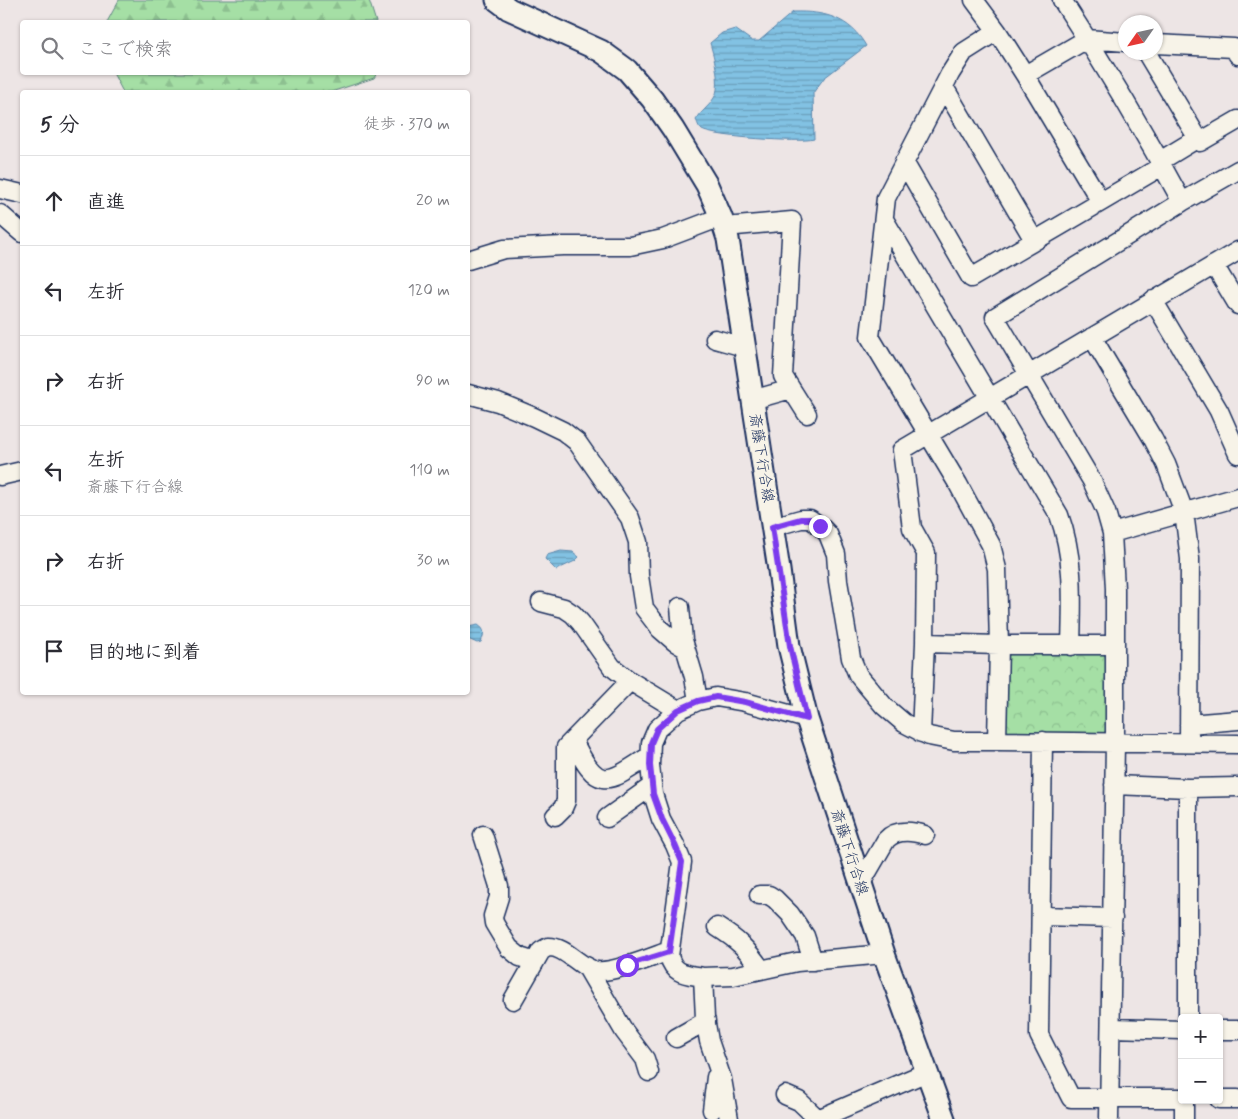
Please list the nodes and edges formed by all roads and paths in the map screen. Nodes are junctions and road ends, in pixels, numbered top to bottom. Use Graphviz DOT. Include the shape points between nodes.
graph roads {
  1 [pos="497,0"];
  2 [pos="974,0"];
  3 [pos="1062,0"];
  4 [pos="997,31"];
  5 [pos="1087,39"];
  6 [pos="1118,41"];
  7 [pos="1163,44"];
  8 [pos="1238,55"];
  9 [pos="1151,60"];
  10 [pos="1025,75"];
  11 [pos="944,87"];
  12 [pos="1238,120"];
  13 [pos="1198,138"];
  14 [pos="904,162"];
  15 [pos="1161,163"];
  16 [pos="1238,170"];
  17 [pos="0,189"];
  18 [pos="20,194"];
  19 [pos="1101,202"];
  20 [pos="1182,202"];
  21 [pos="0,214"];
  22 [pos="885,221"];
  23 [pos="723,222"];
  24 [pos="20,231"];
  25 [pos="1034,240"];
  26 [pos="1238,251"];
  27 [pos="470,259"];
  28 [pos="1214,265"];
  29 [pos="1153,300"];
  30 [pos="1238,305"];
  31 [pos="1092,337"];
  32 [pos="715,340"];
  33 [pos="744,347"];
  34 [pos="1030,375"];
  35 [pos="791,389"];
  36 [pos="470,395"];
  37 [pos="989,398"];
  38 [pos="752,400"];
  39 [pos="807,414"];
  40 [pos="928,434"];
  41 [pos="1238,454"];
  42 [pos="20,471"];
  43 [pos="0,476"];
  44 [pos="1238,497"];
  45 [pos="1184,512"];
  46 [pos="772,527"];
  47 [pos="1112,533"];
  48 [pos="541,602"];
  49 [pos="680,607"];
  50 [pos="925,643"];
  51 [pos="999,645"];
  52 [pos="1114,645"];
  53 [pos="1071,646"];
  54 [pos="685,648"];
  55 [pos="630,681"];
  56 [pos="698,701"];
  57 [pos="678,710"];
  58 [pos="807,719"];
  59 [pos="1238,720"];
  60 [pos="1189,724"];
  61 [pos="921,733"];
  62 [pos="573,740"];
  63 [pos="997,741"];
  64 [pos="1043,741"];
  65 [pos="1115,742"];
  66 [pos="1189,743"];
  67 [pos="1238,744"];
  68 [pos="651,755"];
  69 [pos="1114,785"];
  70 [pos="652,786"];
  71 [pos="1238,787"];
  72 [pos="1188,788"];
  73 [pos="555,816"];
  74 [pos="607,818"];
  75 [pos="483,836"];
  76 [pos="925,836"];
  77 [pos="861,883"];
  78 [pos="759,895"];
  79 [pos="1041,916"];
  80 [pos="1113,918"];
  81 [pos="717,926"];
  82 [pos="669,952"];
  83 [pos="884,954"];
  84 [pos="813,961"];
  85 [pos="535,962"];
  86 [pos="586,966"];
  87 [pos="761,969"];
  88 [pos="704,977"];
  89 [pos="513,1000"];
  90 [pos="1188,1014"];
  91 [pos="706,1021"];
  92 [pos="1112,1028"];
  93 [pos="1178,1030"];
  94 [pos="1223,1030"];
  95 [pos="1238,1030"];
  96 [pos="676,1038"];
  97 [pos="717,1066"];
  98 [pos="650,1072"];
  99 [pos="927,1072"];
  100 [pos="785,1095"];
  101 [pos="1109,1097"];
  102 [pos="1178,1099"];
  103 [pos="1223,1099"];
  104 [pos="1238,1099"];
  105 [pos="1183,1104"];
  106 [pos="712,1110"];
  107 [pos="730,1119"];
  108 [pos="818,1119"];
  109 [pos="944,1119"];
  110 [pos="1109,1119"];
  111 [pos="1184,1119"];
  1 -- 23 [label="main road, 斎藤下行合線" via="509,9 601,52 627,70 673,129 707,185"];
  2 -- 4 [label="street"];
  3 -- 5 [label="street"];
  4 -- 10 [label="street"];
  4 -- 11 [label="street" via="964,52"];
  5 -- 6 [label="street"];
  5 -- 10 [label="street"];
  5 -- 15 [label="street"];
  7 -- 8 [label="street" via="1234,48"];
  9 -- 13 [label="street"];
  10 -- 19 [label="street"];
  11 -- 14 [label="street"];
  11 -- 25 [label="street"];
  12 -- 13 [label="street" via="1200,142"];
  13 -- 15 [label="street"];
  14 -- 22 [label="street" via="886,198"];
  14 -- 25 [label="street" via="971,278"];
  15 -- 19 [label="street"];
  15 -- 20 [label="street"];
  16 -- 20 [label="street"];
  17 -- 18 [label="street"];
  19 -- 25 [label="street"];
  20 -- 34 [label="street" via="995,317"];
  21 -- 24 [label="street"];
  22 -- 37 [label="street"];
  22 -- 40 [label="street" via="870,337"];
  23 -- 27 [label="street" via="630,246 504,249"];
  23 -- 33 [label="main road, 斎藤下行合線"];
  23 -- 35 [label="street" via="792,220 783,376"];
  26 -- 28 [label="street"];
  28 -- 29 [label="street"];
  28 -- 30 [label="street"];
  29 -- 31 [label="street"];
  29 -- 41 [label="street" via="1218,411"];
  31 -- 34 [label="street"];
  31 -- 45 [label="street" via="1153,438"];
  32 -- 33 [label="street"];
  33 -- 38 [label="main road, 斎藤下行合線"];
  34 -- 37 [label="street"];
  34 -- 47 [label="street" via="1092,481"];
  35 -- 38 [label="street"];
  35 -- 39 [label="street"];
  36 -- 54 [label="street" via="534,417 578,442 630,518 638,542 644,608 660,628"];
  37 -- 40 [label="street"];
  37 -- 53 [label="street" via="1053,502 1066,534 1071,563"];
  38 -- 46 [label="main road, 斎藤下行合線"];
  40 -- 50 [label="street" via="902,450 912,528 926,553"];
  40 -- 51 [label="street" via="991,545 997,569"];
  42 -- 43 [label="street"];
  44 -- 45 [label="street"];
  45 -- 47 [label="street"];
  45 -- 60 [label="street" via="1190,559"];
  46 -- 58 [label="main road, 斎藤下行合線" via="790,646"];
  46 -- 61 [label="street" via="810,519 828,534 836,554 851,658 858,675 884,706"];
  47 -- 52 [label="street"];
  48 -- 55 [label="street" via="573,614 612,667"];
  49 -- 54 [label="street"];
  50 -- 51 [label="street"];
  50 -- 61 [label="street"];
  51 -- 53 [label="street"];
  51 -- 63 [label="street"];
  52 -- 53 [label="street"];
  52 -- 65 [label="street"];
  54 -- 56 [label="street"];
  55 -- 57 [label="street"];
  55 -- 62 [label="street"];
  56 -- 57 [label="street"];
  56 -- 58 [label="street" via="716,697"];
  57 -- 68 [label="street" via="657,729 651,743"];
  58 -- 77 [label="main road, 斎藤下行合線"];
  59 -- 60 [label="street"];
  60 -- 66 [label="street"];
  61 -- 63 [label="street" via="943,740"];
  62 -- 68 [label="street" via="592,773 603,778 621,774"];
  62 -- 73 [label="street" via="566,747 566,800"];
  63 -- 64 [label="street"];
  64 -- 65 [label="street"];
  64 -- 79 [label="street"];
  65 -- 66 [label="street"];
  65 -- 69 [label="street"];
  66 -- 67 [label="street"];
  68 -- 70 [label="street"];
  69 -- 72 [label="street"];
  69 -- 80 [label="street"];
  70 -- 74 [label="street"];
  70 -- 82 [label="street" via="662,819 682,862"];
  71 -- 72 [label="street"];
  72 -- 90 [label="street"];
  75 -- 85 [label="street" via="499,886 494,923 508,948"];
  76 -- 77 [label="street" via="912,831 891,835"];
  77 -- 83 [label="main road, 斎藤下行合線"];
  78 -- 84 [label="street" via="769,895 790,914 805,936"];
  79 -- 80 [label="street"];
  79 -- 101 [label="street" via="1038,1035 1071,1098"];
  80 -- 92 [label="street"];
  81 -- 87 [label="street" via="736,938"];
  82 -- 86 [label="street" via="606,971"];
  82 -- 88 [label="street" via="676,970"];
  83 -- 84 [label="street"];
  83 -- 99 [label="main road, 斎藤下行合線"];
  84 -- 87 [label="street"];
  85 -- 86 [label="street" via="541,952 552,947"];
  85 -- 89 [label="street"];
  86 -- 98 [label="street"];
  87 -- 88 [label="street" via="734,976"];
  88 -- 91 [label="street"];
  91 -- 96 [label="street"];
  91 -- 97 [label="street"];
  92 -- 93 [label="street"];
  92 -- 101 [label="street"];
  94 -- 95 [label="street"];
  97 -- 106 [label="street"];
  97 -- 107 [label="street"];
  99 -- 108 [label="street"];
  99 -- 109 [label="main road, 斎藤下行合線"];
  100 -- 108 [label="street" via="799,1101"];
  101 -- 102 [label="street"];
  101 -- 110 [label="street"];
  103 -- 104 [label="street"];
  105 -- 111 [label="street"];
}
